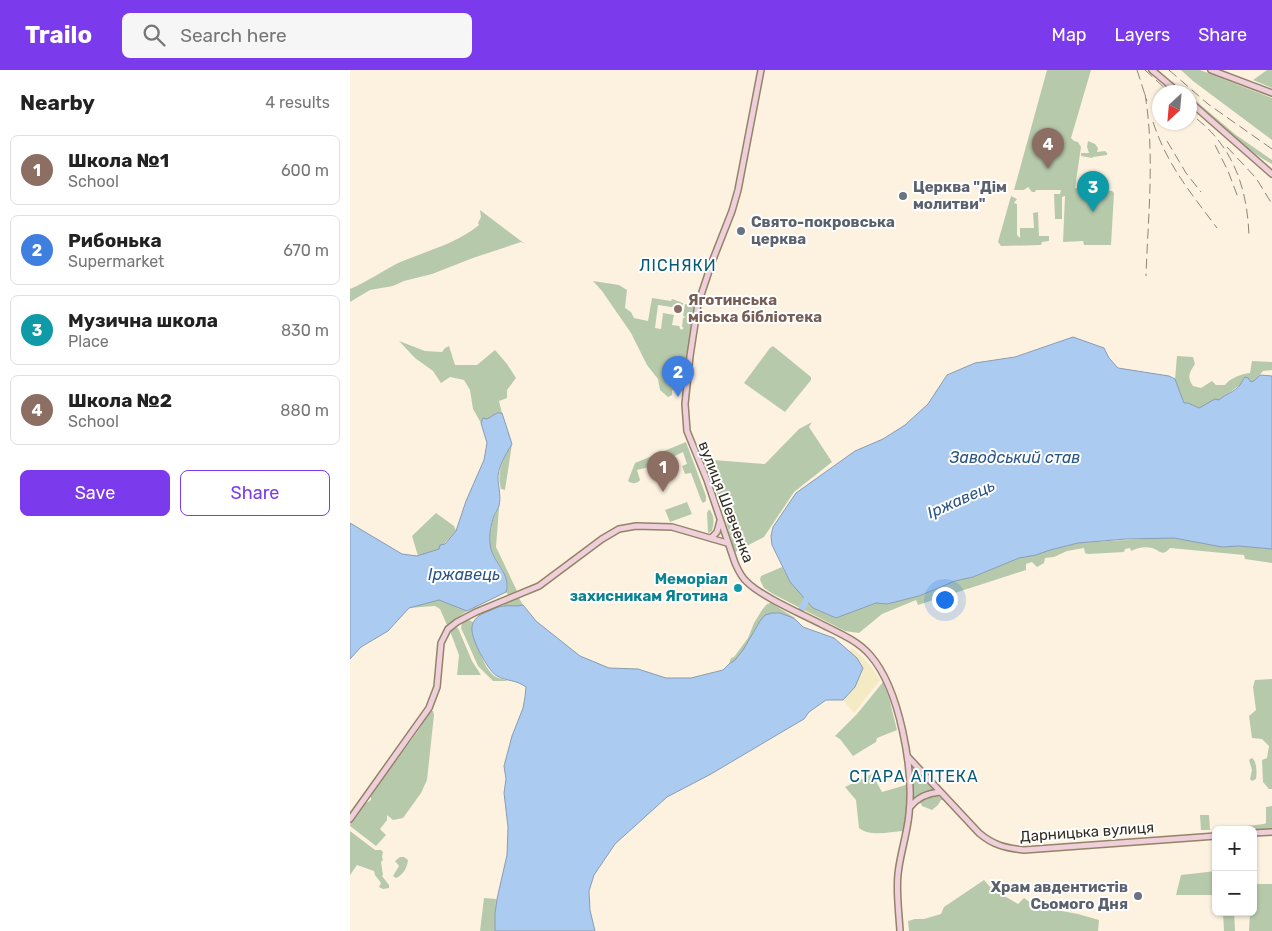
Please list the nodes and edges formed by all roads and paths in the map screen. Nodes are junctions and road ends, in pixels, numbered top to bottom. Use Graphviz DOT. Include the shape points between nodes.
graph roads {
  1 [pos="761,70"];
  2 [pos="1152,70"];
  3 [pos="1211,70"];
  4 [pos="1170,85"];
  5 [pos="1272,93"];
  6 [pos="1197,108"];
  7 [pos="1272,174"];
  8 [pos="720,521"];
  9 [pos="711,538"];
  10 [pos="727,543"];
  11 [pos="908,757"];
  12 [pos="940,792"];
  13 [pos="910,807"];
  14 [pos="350,819"];
  15 [pos="1272,832"];
  16 [pos="1257,833"];
  17 [pos="1212,836"];
  18 [pos="900,931"];
  1 -- 8 [label="street, вулиця Шевченка" via="738,190 698,304 686,396 687,431"];
  2 -- 4 [label="street"];
  3 -- 5 [label="street"];
  6 -- 7 [label="street"];
  8 -- 9 [label="street"];
  8 -- 10 [label="street, вулиця Шевченка"];
  9 -- 10 [label="street"];
  9 -- 14 [label="street" via="672,527 619,529 539,586 476,612 448,629 441,643 437,686 429,708"];
  10 -- 11 [label="street, вулиця Шевченка" via="739,573 747,583 850,640 870,655 893,695"];
  11 -- 12 [label="street, Дарницька вулиця"];
  11 -- 13 [label="street, вулиця Шевченка"];
  12 -- 13 [label="street" via="924,796"];
  12 -- 17 [label="street, Дарницька вулиця" via="989,842 1006,848 1024,850"];
  13 -- 18 [label="street, вулиця Шевченка" via="898,874"];
  15 -- 16 [label="street"];
}
